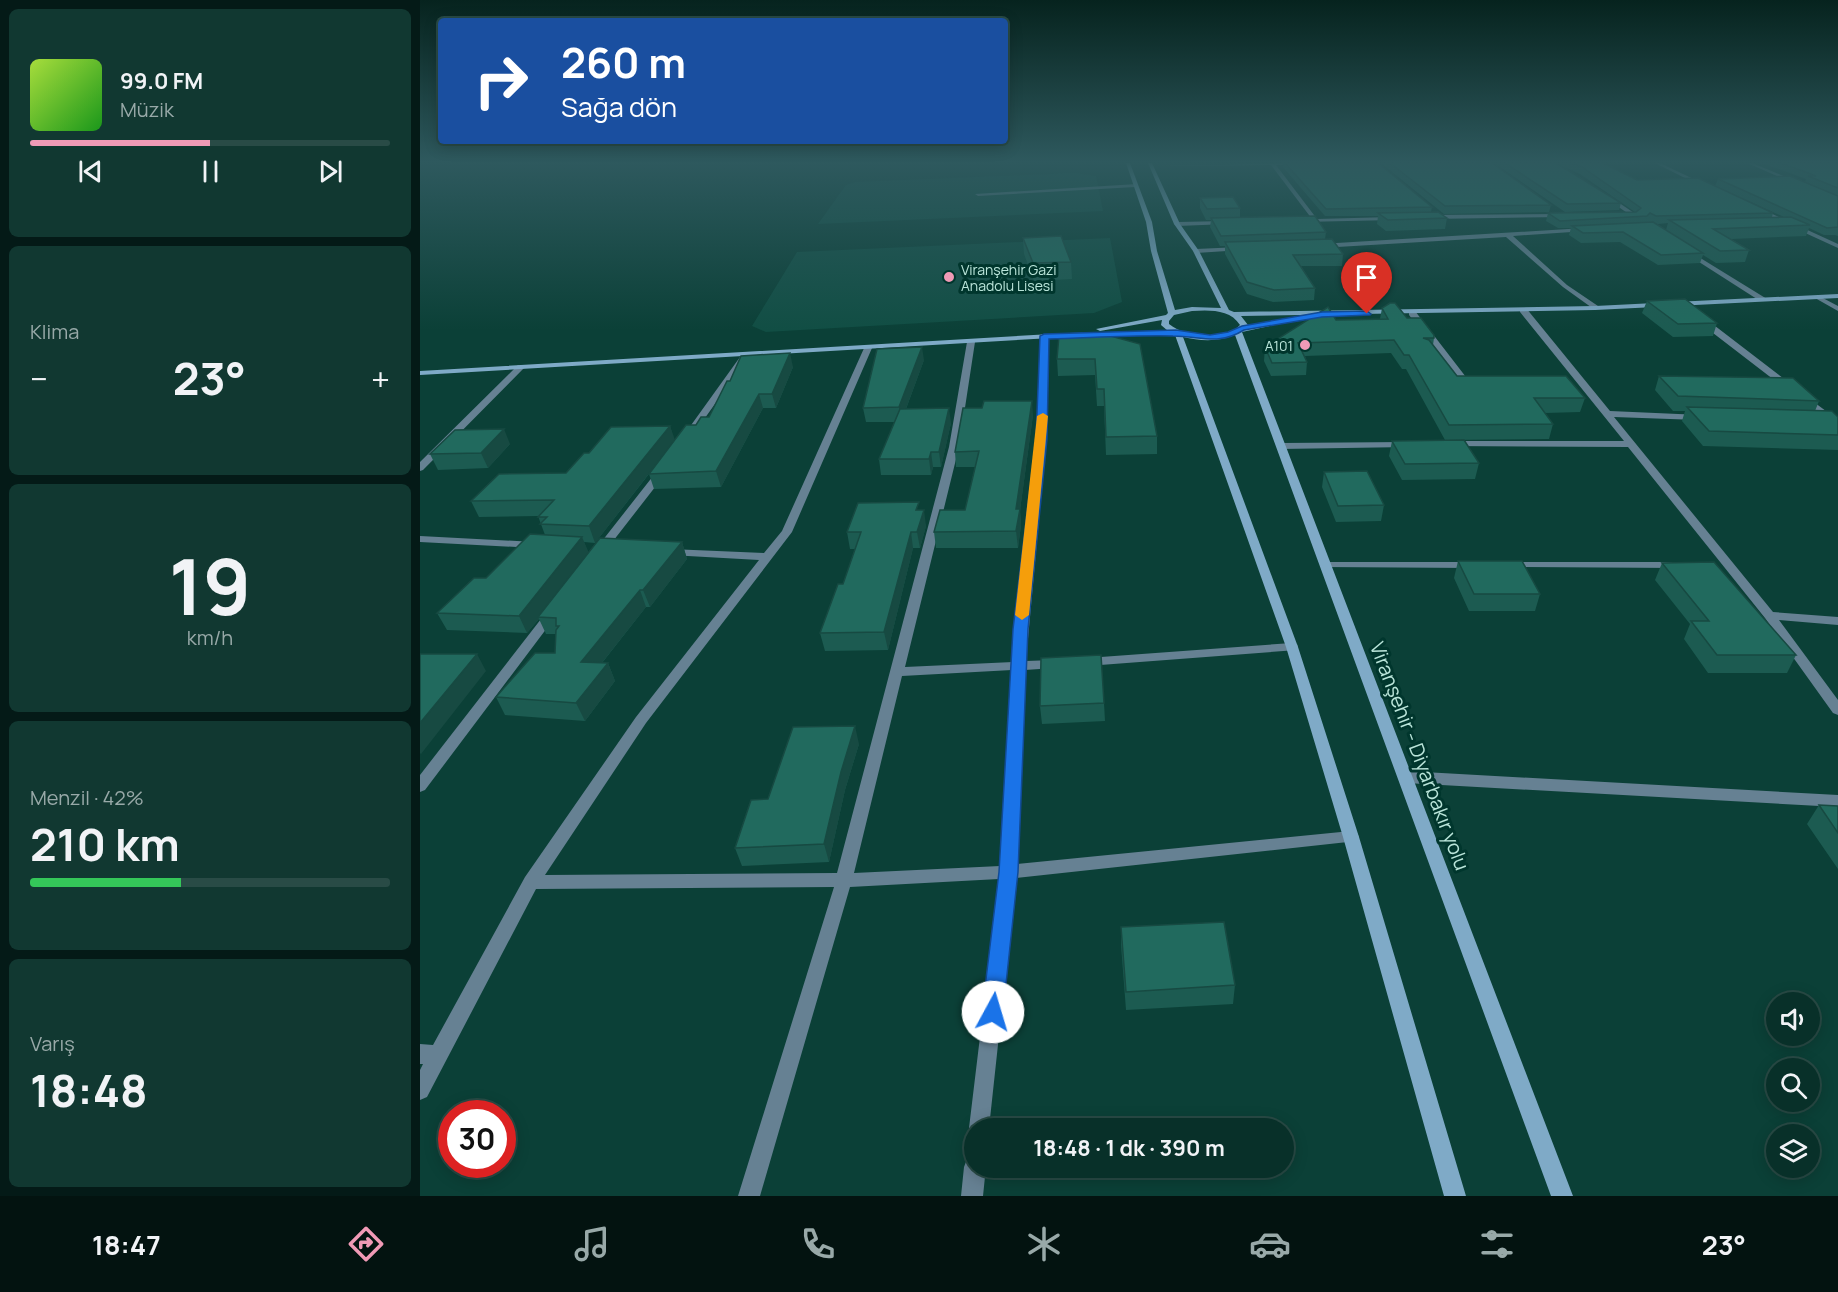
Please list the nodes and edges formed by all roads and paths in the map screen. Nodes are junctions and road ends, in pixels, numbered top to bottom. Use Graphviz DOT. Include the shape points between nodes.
graph roads {
  1 [pos="1148,219"];
  2 [pos="1175,219"];
  3 [pos="1394,219"];
  4 [pos="1441,219"];
  5 [pos="1639,219"];
  6 [pos="1779,219"];
  7 [pos="1316,221"];
  8 [pos="1294,222"];
  9 [pos="1237,223"];
  10 [pos="1789,223"];
  11 [pos="1177,224"];
  12 [pos="1448,224"];
  13 [pos="1768,224"];
  14 [pos="1650,227"];
  15 [pos="1456,230"];
  16 [pos="1593,230"];
  17 [pos="1508,235"];
  18 [pos="1465,237"];
  19 [pos="1313,246"];
  20 [pos="1838,246"];
  21 [pos="1678,247"];
  22 [pos="1254,249"];
  23 [pos="1196,251"];
  24 [pos="1838,296"];
  25 [pos="1817,297"];
  26 [pos="1763,300"];
  27 [pos="1680,304"];
  28 [pos="1595,309"];
  29 [pos="1838,309"];
  30 [pos="1523,310"];
  31 [pos="1689,311"];
  32 [pos="1412,312"];
  33 [pos="1230,313"];
  34 [pos="1322,314"];
  35 [pos="1170,315"];
  36 [pos="1699,318"];
  37 [pos="1240,330"];
  38 [pos="1177,333"];
  39 [pos="1069,335"];
  40 [pos="1044,336"];
  41 [pos="971,342"];
  42 [pos="868,348"];
  43 [pos="746,355"];
  44 [pos="521,367"];
  45 [pos="420,373"];
  46 [pos="1466,383"];
  47 [pos="1606,414"];
  48 [pos="1709,417"];
  49 [pos="1812,420"];
  50 [pos="1837,422"];
  51 [pos="1441,444"];
  52 [pos="1631,444"];
  53 [pos="1418,445"];
  54 [pos="1281,446"];
  55 [pos="420,468"];
  56 [pos="420,539"];
  57 [pos="545,545"];
  58 [pos="661,551"];
  59 [pos="767,557"];
  60 [pos="1326,565"];
  61 [pos="1692,565"];
  62 [pos="588,566"];
  63 [pos="560,602"];
  64 [pos="1769,615"];
  65 [pos="1838,621"];
  66 [pos="1292,647"];
  67 [pos="1019,666"];
  68 [pos="897,672"];
  69 [pos="1838,710"];
  70 [pos="1406,777"];
  71 [pos="420,786"];
  72 [pos="1838,801"];
  73 [pos="1351,837"];
  74 [pos="1008,872"];
  75 [pos="844,880"];
  76 [pos="531,882"];
  77 [pos="429,1055"];
  78 [pos="420,1090"];
  79 [pos="981,1118"];
  80 [pos="974,1178"];
  81 [pos="749,1196"];
  82 [pos="972,1196"];
  83 [pos="1455,1196"];
  84 [pos="1562,1196"];
  1 -- 35 [label="main road"];
  2 -- 11 [label="main road"];
  3 -- 7 [label="street"];
  4 -- 12 [label="street"];
  5 -- 14 [label="street"];
  6 -- 10 [label="street"];
  7 -- 8 [label="street"];
  9 -- 11 [label="street"];
  10 -- 13 [label="street"];
  10 -- 20 [label="street"];
  11 -- 23 [label="main road"];
  15 -- 18 [label="street"];
  16 -- 17 [label="street"];
  17 -- 18 [label="street"];
  17 -- 28 [label="street"];
  18 -- 19 [label="street"];
  21 -- 26 [label="street"];
  22 -- 23 [label="street"];
  23 -- 33 [label="main road"];
  24 -- 25 [label="main road"];
  25 -- 26 [label="main road"];
  25 -- 29 [label="street"];
  26 -- 27 [label="main road"];
  27 -- 28 [label="main road"];
  27 -- 31 [label="street"];
  28 -- 30 [label="main road"];
  30 -- 32 [label="main road"];
  30 -- 47 [label="street"];
  32 -- 34 [label="main road"];
  32 -- 46 [label="street"];
  33 -- 34 [label="main road"];
  33 -- 35 [label="main road" via="1192,309"];
  33 -- 37 [label="main road, Viranşehir - Diyarbakır yolu" via="1243,321"];
  34 -- 37 [label="main road"];
  35 -- 38 [label="main road" via="1165,325"];
  35 -- 39 [label="main road"];
  36 -- 50 [label="street"];
  37 -- 38 [label="main road" via="1210,338"];
  37 -- 54 [label="main road, Viranşehir - Diyarbakır yolu"];
  38 -- 39 [label="main road"];
  38 -- 66 [label="main road"];
  39 -- 40 [label="main road"];
  40 -- 41 [label="main road"];
  40 -- 67 [label="street" via="1042,424"];
  41 -- 42 [label="main road"];
  41 -- 68 [label="street" via="954,447"];
  42 -- 43 [label="main road"];
  42 -- 59 [label="street" via="787,532"];
  43 -- 44 [label="main road"];
  43 -- 62 [label="street"];
  44 -- 45 [label="main road"];
  44 -- 55 [label="street"];
  47 -- 48 [label="street"];
  47 -- 52 [label="street"];
  49 -- 50 [label="street"];
  51 -- 52 [label="street"];
  52 -- 64 [label="street" via="1721,565"];
  53 -- 54 [label="street"];
  54 -- 60 [label="main road, Viranşehir - Diyarbakır yolu"];
  56 -- 57 [label="street"];
  58 -- 59 [label="street"];
  59 -- 76 [label="street" via="642,720"];
  60 -- 61 [label="street"];
  60 -- 70 [label="main road, Viranşehir - Diyarbakır yolu"];
  63 -- 71 [label="street"];
  64 -- 65 [label="street"];
  64 -- 69 [label="street"];
  66 -- 67 [label="street"];
  66 -- 73 [label="main road"];
  67 -- 68 [label="street"];
  67 -- 74 [label="street"];
  68 -- 75 [label="street"];
  70 -- 72 [label="street"];
  70 -- 84 [label="main road, Viranşehir - Diyarbakır yolu"];
  73 -- 74 [label="street"];
  73 -- 83 [label="main road"];
  74 -- 75 [label="street"];
  74 -- 79 [label="street"];
  75 -- 76 [label="street"];
  75 -- 81 [label="street"];
  76 -- 77 [label="street"];
  77 -- 78 [label="street"];
  80 -- 82 [label="street"];
}
